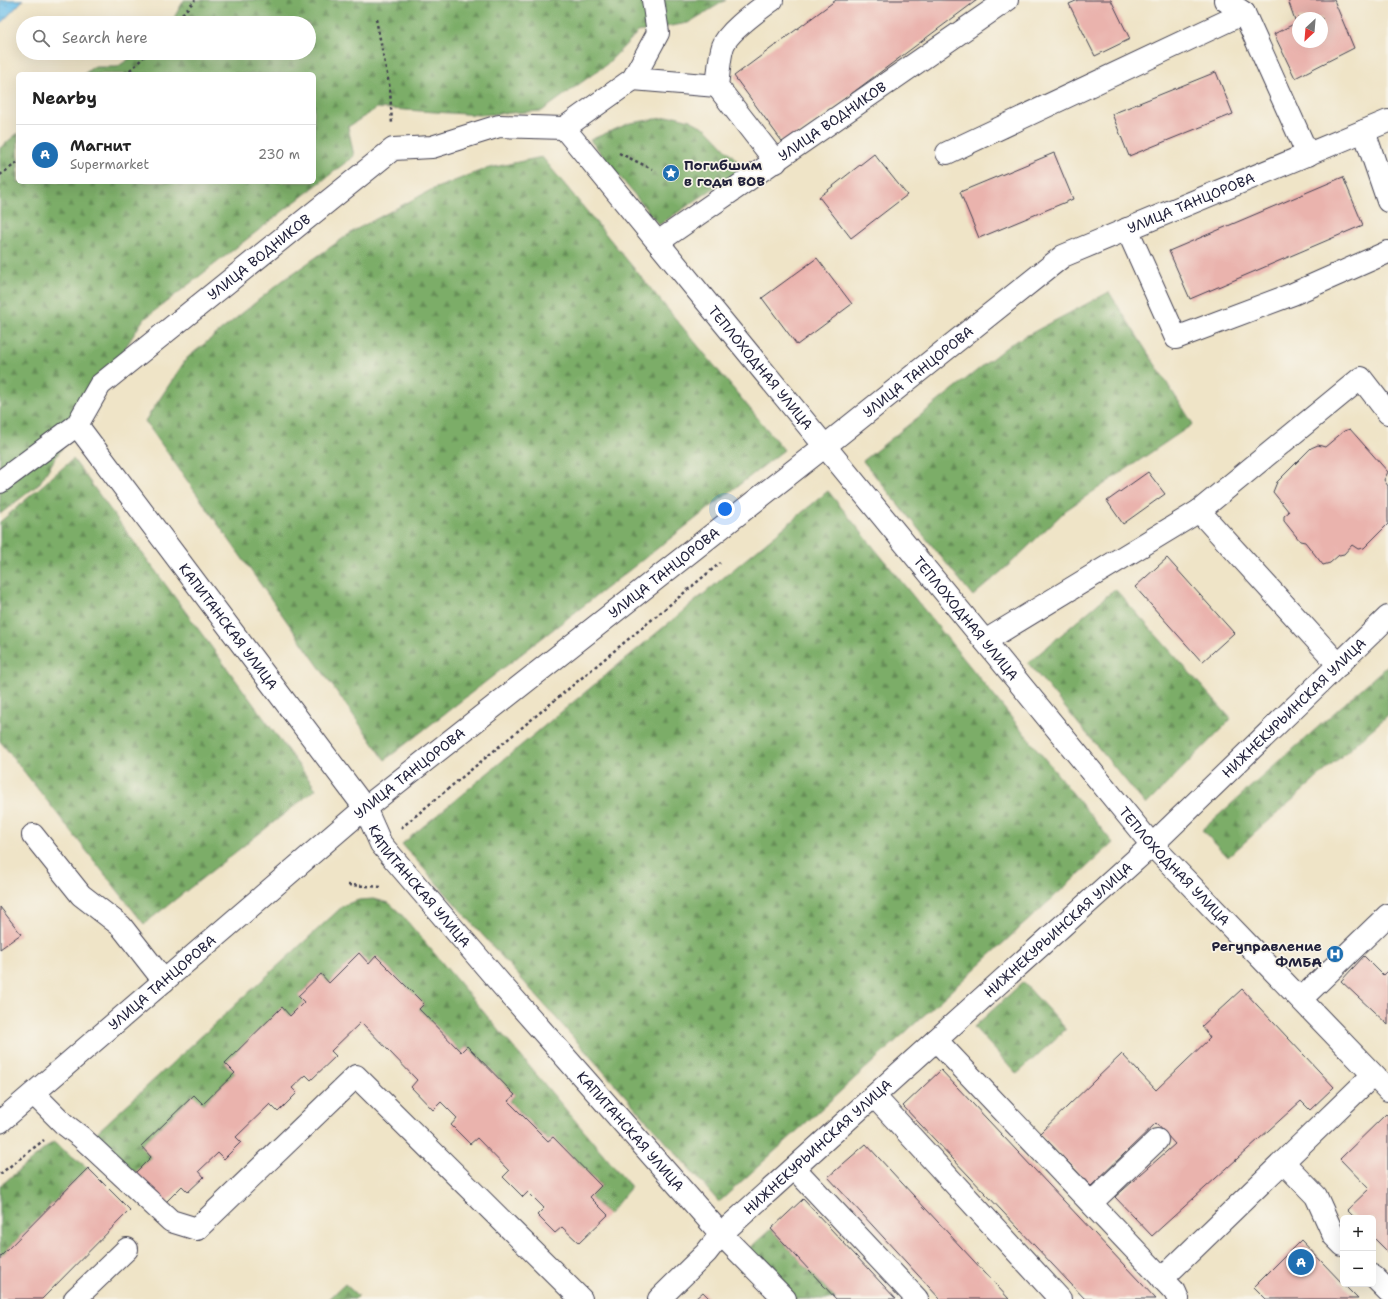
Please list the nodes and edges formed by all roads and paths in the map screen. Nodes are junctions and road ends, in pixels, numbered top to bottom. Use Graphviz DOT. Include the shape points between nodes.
graph roads {
  1 [pos="195,0"];
  2 [pos="653,0"];
  3 [pos="772,0"];
  4 [pos="1007,0"];
  5 [pos="1225,0"];
  6 [pos="1244,13"];
  7 [pos="180,16"];
  8 [pos="376,20"];
  9 [pos="141,60"];
  10 [pos="127,72"];
  11 [pos="633,79"];
  12 [pos="717,86"];
  13 [pos="1388,121"];
  14 [pos="564,128"];
  15 [pos="1364,131"];
  16 [pos="393,149"];
  17 [pos="947,154"];
  18 [pos="1308,155"];
  19 [pos="776,162"];
  20 [pos="16,163"];
  21 [pos="0,175"];
  22 [pos="1388,201"];
  23 [pos="1127,229"];
  24 [pos="658,242"];
  25 [pos="1388,252"];
  26 [pos="1388,414"];
  27 [pos="76,425"];
  28 [pos="825,446"];
  29 [pos="0,482"];
  30 [pos="1199,511"];
  31 [pos="1388,617"];
  32 [pos="985,641"];
  33 [pos="1339,665"];
  34 [pos="365,808"];
  35 [pos="33,835"];
  36 [pos="1152,845"];
  37 [pos="1388,915"];
  38 [pos="164,981"];
  39 [pos="1301,999"];
  40 [pos="936,1040"];
  41 [pos="1381,1082"];
  42 [pos="34,1094"];
  43 [pos="874,1096"];
  44 [pos="0,1122"];
  45 [pos="64,1124"];
  46 [pos="1157,1140"];
  47 [pos="1283,1162"];
  48 [pos="795,1168"];
  49 [pos="0,1174"];
  50 [pos="1091,1203"];
  51 [pos="721,1234"];
  52 [pos="1340,1242"];
  53 [pos="127,1249"];
  54 [pos="1162,1279"];
  55 [pos="1376,1279"];
  56 [pos="1388,1291"];
  57 [pos="75,1299"];
  58 [pos="581,1299"];
  59 [pos="659,1299"];
  60 [pos="785,1299"];
  61 [pos="917,1299"];
  62 [pos="1060,1299"];
  63 [pos="1178,1299"];
  1 -- 7 [label="path"];
  2 -- 11 [label="street" via="658,33"];
  3 -- 12 [label="street" via="735,30 723,45"];
  4 -- 19 [label="street, УЛИЦА ВОДНИКОВ"];
  5 -- 6 [label="street"];
  6 -- 17 [label="street"];
  6 -- 18 [label="street"];
  8 -- 16 [label="path" via="390,89"];
  9 -- 10 [label="path"];
  11 -- 12 [label="street"];
  11 -- 14 [label="street"];
  12 -- 19 [label="street"];
  13 -- 15 [label="street, УЛИЦА ТАНЦОРОВА"];
  14 -- 16 [label="street" via="499,126 432,147"];
  14 -- 24 [label="street, ТЕПЛОХОДНАЯ УЛИЦА"];
  15 -- 18 [label="street, УЛИЦА ТАНЦОРОВА"];
  15 -- 22 [label="street"];
  16 -- 27 [label="street, УЛИЦА ВОДНИКОВ" via="100,385"];
  18 -- 23 [label="street, УЛИЦА ТАНЦОРОВА"];
  19 -- 24 [label="street, УЛИЦА ВОДНИКОВ"];
  20 -- 21 [label="path"];
  23 -- 25 [label="street" via="1176,338 1293,294"];
  23 -- 28 [label="street, УЛИЦА ТАНЦОРОВА" via="1063,256"];
  24 -- 28 [label="street, ТЕПЛОХОДНАЯ УЛИЦА"];
  26 -- 30 [label="street" via="1361,378"];
  27 -- 29 [label="street, УЛИЦА ВОДНИКОВ"];
  27 -- 34 [label="street, КАПИТАНСКАЯ УЛИЦА"];
  28 -- 32 [label="street, ТЕПЛОХОДНАЯ УЛИЦА"];
  28 -- 34 [label="street, УЛИЦА ТАНЦОРОВА"];
  30 -- 32 [label="street"];
  30 -- 33 [label="street"];
  31 -- 33 [label="street, НИЖНЕКУРЬИНСКАЯ УЛИЦА"];
  32 -- 36 [label="street, ТЕПЛОХОДНАЯ УЛИЦА"];
  33 -- 36 [label="street, НИЖНЕКУРЬИНСКАЯ УЛИЦА"];
  34 -- 38 [label="street, УЛИЦА ТАНЦОРОВА"];
  34 -- 51 [label="street, КАПИТАНСКАЯ УЛИЦА" via="380,844"];
  35 -- 38 [label="street" via="81,895 121,926"];
  36 -- 39 [label="street, ТЕПЛОХОДНАЯ УЛИЦА"];
  36 -- 40 [label="street, НИЖНЕКУРЬИНСКАЯ УЛИЦА"];
  37 -- 39 [label="street"];
  38 -- 42 [label="street, УЛИЦА ТАНЦОРОВА"];
  39 -- 41 [label="street, ТЕПЛОХОДНАЯ УЛИЦА"];
  40 -- 43 [label="street, НИЖНЕКУРЬИНСКАЯ УЛИЦА"];
  40 -- 50 [label="street"];
  41 -- 47 [label="street"];
  42 -- 44 [label="street, УЛИЦА ТАНЦОРОВА"];
  42 -- 45 [label="street"];
  43 -- 48 [label="street, НИЖНЕКУРЬИНСКАЯ УЛИЦА"];
  43 -- 62 [label="street"];
  45 -- 49 [label="path"];
  45 -- 58 [label="street" via="171,1221 197,1229 356,1076"];
  46 -- 50 [label="street"];
  47 -- 52 [label="street" via="1316,1196 1334,1236"];
  47 -- 54 [label="street"];
  48 -- 51 [label="street, НИЖНЕКУРЬИНСКАЯ УЛИЦА"];
  48 -- 61 [label="street"];
  50 -- 54 [label="street"];
  51 -- 59 [label="street, НИЖНЕКУРЬИНСКАЯ УЛИЦА" via="706,1253"];
  51 -- 60 [label="street, КАПИТАНСКАЯ УЛИЦА"];
  53 -- 57 [label="street"];
  54 -- 63 [label="street" via="1175,1292"];
  55 -- 56 [label="street"];
}
